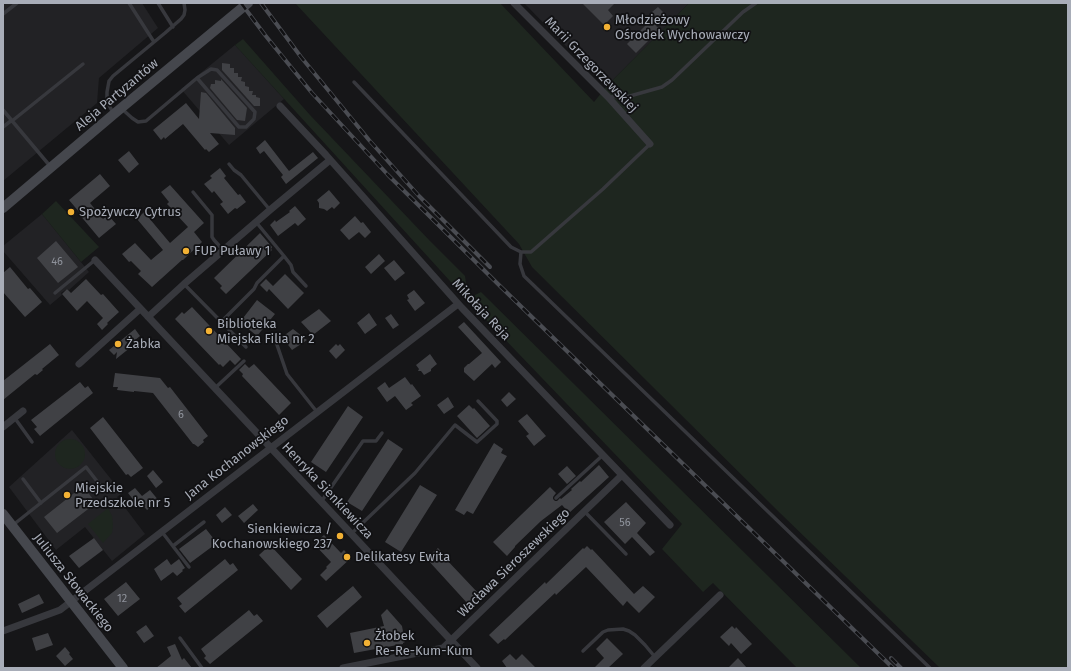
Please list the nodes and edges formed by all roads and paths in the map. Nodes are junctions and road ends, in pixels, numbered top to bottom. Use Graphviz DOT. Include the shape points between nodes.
graph roads {
  1 [pos="17,3"];
  2 [pos="129,3"];
  3 [pos="158,3"];
  4 [pos="184,3"];
  5 [pos="248,3"];
  6 [pos="514,3"];
  7 [pos="756,3"];
  8 [pos="3,14"];
  9 [pos="173,27"];
  10 [pos="154,42"];
  11 [pos="83,64"];
  12 [pos="197,78"];
  13 [pos="354,82"];
  14 [pos="608,97"];
  15 [pos="280,106"];
  16 [pos="3,110"];
  17 [pos="117,111"];
  18 [pos="12,121"];
  19 [pos="3,127"];
  20 [pos="650,144"];
  21 [pos="330,160"];
  22 [pos="229,164"];
  23 [pos="51,168"];
  24 [pos="193,192"];
  25 [pos="3,208"];
  26 [pos="270,210"];
  27 [pos="256,222"];
  28 [pos="223,250"];
  29 [pos="521,252"];
  30 [pos="284,256"];
  31 [pos="95,260"];
  32 [pos="184,284"];
  33 [pos="306,286"];
  34 [pos="55,293"];
  35 [pos="458,304"];
  36 [pos="140,309"];
  37 [pos="148,317"];
  38 [pos="221,322"];
  39 [pos="275,339"];
  40 [pos="246,347"];
  41 [pos="244,361"];
  42 [pos="79,364"];
  43 [pos="215,388"];
  44 [pos="478,401"];
  45 [pos="23,411"];
  46 [pos="317,412"];
  47 [pos="14,418"];
  48 [pos="3,426"];
  49 [pos="382,433"];
  50 [pos="32,442"];
  51 [pos="270,448"];
  52 [pos="603,455"];
  53 [pos="622,475"];
  54 [pos="23,479"];
  55 [pos="100,485"];
  56 [pos="556,498"];
  57 [pos="321,502"];
  58 [pos="41,503"];
  59 [pos="585,512"];
  60 [pos="3,514"];
  61 [pos="204,522"];
  62 [pos="12,525"];
  63 [pos="670,525"];
  64 [pos="162,531"];
  65 [pos="351,534"];
  66 [pos="173,546"];
  67 [pos="626,554"];
  68 [pos="189,567"];
  69 [pos="720,595"];
  70 [pos="71,601"];
  71 [pos="3,631"];
  72 [pos="180,638"];
  73 [pos="451,641"];
  74 [pos="583,651"];
  75 [pos="655,657"];
  76 [pos="123,668"];
  77 [pos="202,668"];
  78 [pos="343,668"];
  79 [pos="477,668"];
  80 [pos="644,668"];
  81 [pos="930,668"];
  1 -- 8 [label="lane"];
  2 -- 10 [label="lane"];
  3 -- 9 [label="lane"];
  4 -- 9 [label="lane" via="184,15"];
  5 -- 17 [label="main road, Aleja Partyzantów"];
  6 -- 14 [label="street, Marii Grzegorzewskiej"];
  7 -- 14 [label="lane" via="743,12 672,80 662,86 630,96"];
  9 -- 10 [label="lane"];
  10 -- 17 [label="lane" via="109,81 107,101"];
  11 -- 18 [label="lane"];
  12 -- 12 [label="lane" via="239,127 246,127 254,119 255,112 217,70 211,69"];
  12 -- 17 [label="lane" via="146,120 138,122"];
  13 -- 29 [label="lane" via="511,247"];
  14 -- 20 [label="street, Marii Grzegorzewskiej"];
  15 -- 21 [label="street, Mikołaja Reja"];
  16 -- 18 [label="lane"];
  17 -- 23 [label="main road, Aleja Partyzantów"];
  18 -- 19 [label="lane"];
  18 -- 23 [label="lane"];
  20 -- 29 [label="lane" via="531,252"];
  21 -- 26 [label="street"];
  21 -- 35 [label="street, Mikołaja Reja"];
  22 -- 26 [label="lane"];
  23 -- 25 [label="main road, Aleja Partyzantów"];
  24 -- 28 [label="lane" via="212,215 212,237"];
  26 -- 27 [label="street"];
  27 -- 28 [label="street"];
  27 -- 30 [label="lane"];
  28 -- 32 [label="street"];
  29 -- 81 [label="lane" via="520,264 524,276"];
  30 -- 33 [label="lane" via="293,272"];
  30 -- 38 [label="lane"];
  31 -- 34 [label="lane"];
  31 -- 36 [label="street, Henryka Sienkiewicza"];
  32 -- 37 [label="street"];
  32 -- 38 [label="lane"];
  35 -- 46 [label="street, Jana Kochanowskiego"];
  35 -- 52 [label="street, Mikołaja Reja"];
  36 -- 37 [label="street, Henryka Sienkiewicza"];
  36 -- 42 [label="street"];
  37 -- 43 [label="street, Henryka Sienkiewicza"];
  38 -- 40 [label="lane"];
  39 -- 46 [label="lane" via="287,374"];
  41 -- 43 [label="lane"];
  43 -- 51 [label="street, Henryka Sienkiewicza"];
  44 -- 65 [label="lane" via="497,424 477,442 455,425 415,473"];
  45 -- 47 [label="street"];
  46 -- 51 [label="street, Jana Kochanowskiego"];
  47 -- 48 [label="street"];
  47 -- 50 [label="lane"];
  49 -- 57 [label="lane" via="376,441 363,441"];
  51 -- 57 [label="street, Henryka Sienkiewicza"];
  51 -- 64 [label="street, Jana Kochanowskiego"];
  52 -- 53 [label="street, Mikołaja Reja"];
  52 -- 56 [label="lane"];
  53 -- 59 [label="street, Wacława Sieroszewskiego"];
  53 -- 63 [label="street, Mikołaja Reja"];
  54 -- 58 [label="lane"];
  55 -- 58 [label="lane" via="86,467"];
  57 -- 65 [label="street, Henryka Sienkiewicza"];
  58 -- 62 [label="lane"];
  59 -- 67 [label="lane"];
  59 -- 73 [label="street, Wacława Sieroszewskiego"];
  60 -- 62 [label="main road, Juliusza Słowackiego"];
  61 -- 66 [label="lane"];
  62 -- 70 [label="main road, Juliusza Słowackiego"];
  64 -- 66 [label="lane"];
  64 -- 70 [label="street, Jana Kochanowskiego"];
  65 -- 73 [label="street, Henryka Sienkiewicza"];
  66 -- 68 [label="lane"];
  69 -- 75 [label="street"];
  70 -- 71 [label="street, Jana Kochanowskiego" via="60,610"];
  70 -- 76 [label="main road, Juliusza Słowackiego"];
  72 -- 77 [label="lane"];
  73 -- 78 [label="street, Wacława Sieroszewskiego" via="443,648"];
  73 -- 79 [label="street, Henryka Sienkiewicza"];
  74 -- 75 [label="lane" via="603,632 623,629 635,635"];
  75 -- 80 [label="street"];
}
